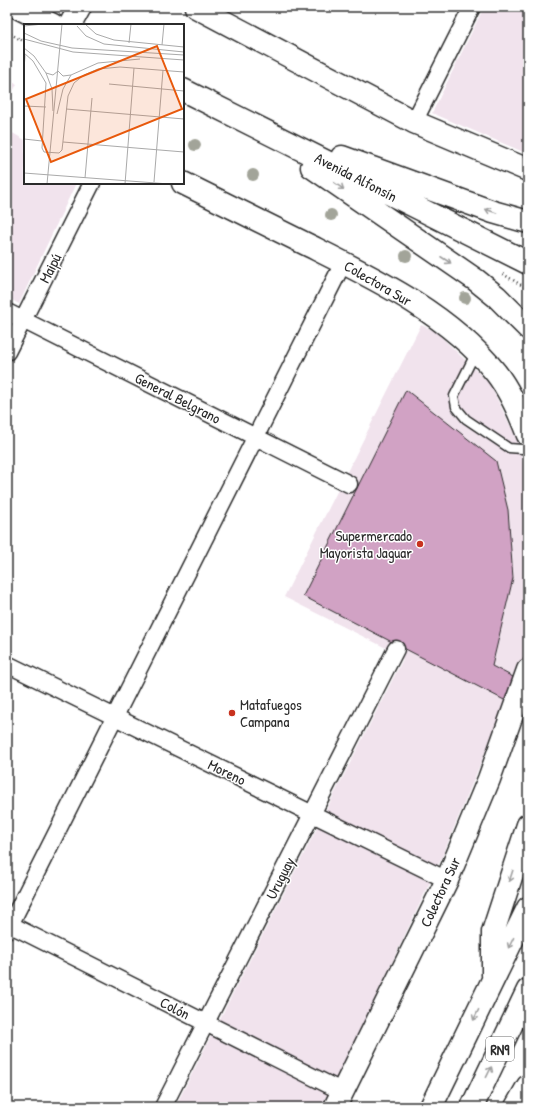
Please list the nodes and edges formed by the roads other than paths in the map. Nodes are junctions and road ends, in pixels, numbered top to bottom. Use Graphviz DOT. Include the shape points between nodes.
graph roads {
  1 [pos="17,7"];
  2 [pos="80,7"];
  3 [pos="196,7"];
  4 [pos="472,7"];
  5 [pos="51,24"];
  6 [pos="71,24"];
  7 [pos="184,91"];
  8 [pos="414,122"];
  9 [pos="250,124"];
  10 [pos="528,170"];
  11 [pos="91,184"];
  12 [pos="184,184"];
  13 [pos="528,222"];
  14 [pos="343,263"];
  15 [pos="528,263"];
  16 [pos="7,312"];
  17 [pos="23,320"];
  18 [pos="528,328"];
  19 [pos="7,352"];
  20 [pos="476,352"];
  21 [pos="528,435"];
  22 [pos="256,437"];
  23 [pos="528,447"];
  24 [pos="349,484"];
  25 [pos="396,649"];
  26 [pos="7,664"];
  27 [pos="528,670"];
  28 [pos="115,717"];
  29 [pos="312,814"];
  30 [pos="528,825"];
  31 [pos="447,880"];
  32 [pos="528,908"];
  33 [pos="8,927"];
  34 [pos="493,980"];
  35 [pos="528,990"];
  36 [pos="206,1023"];
  37 [pos="339,1100"];
  38 [pos="163,1107"];
  39 [pos="431,1107"];
  40 [pos="472,1107"];
  1 -- 5 [label="main road"];
  2 -- 6 [label="main road"];
  3 -- 8 [label="main road"];
  4 -- 8 [label="street"];
  7 -- 9 [label="main road, Avenida Alfonsín"];
  8 -- 10 [label="main road"];
  13 -- 9 [label="main road, one-way" via="493,212"];
  9 -- 15 [label="main road, Avenida Alfonsín"];
  9 -- 18 [label="main road, one-way" via="476,280"];
  11 -- 17 [label="street, Maipú"];
  12 -- 14 [label="main road, Colectora Sur"];
  14 -- 20 [label="main road, Colectora Sur" via="431,314"];
  14 -- 22 [label="street"];
  16 -- 17 [label="street, General Belgrano"];
  17 -- 19 [label="street, Maipú"];
  17 -- 22 [label="street, General Belgrano"];
  20 -- 21 [label="main road, Colectora Sur" via="496,374 510,396"];
  20 -- 23 [label="lane" via="454,396 456,407 466,419 509,448"];
  22 -- 24 [label="street, General Belgrano"];
  22 -- 28 [label="street"];
  25 -- 29 [label="street, Uruguay"];
  26 -- 28 [label="street, Moreno"];
  27 -- 31 [label="main road, Colectora Sur" via="489,779"];
  28 -- 29 [label="street, Moreno"];
  28 -- 33 [label="street"];
  29 -- 31 [label="street, Moreno"];
  29 -- 36 [label="street, Uruguay"];
  30 -- 34 [label="main road, one-way" via="493,932"];
  31 -- 37 [label="main road, Colectora Sur"];
  32 -- 34 [label="main road, RN9, one-way"];
  33 -- 36 [label="street, Colón"];
  34 -- 39 [label="main road, RN9, one-way"];
  40 -- 35 [label="main road, RN9, one-way"];
  36 -- 37 [label="street, Colón"];
  36 -- 38 [label="street, Uruguay"];
}
